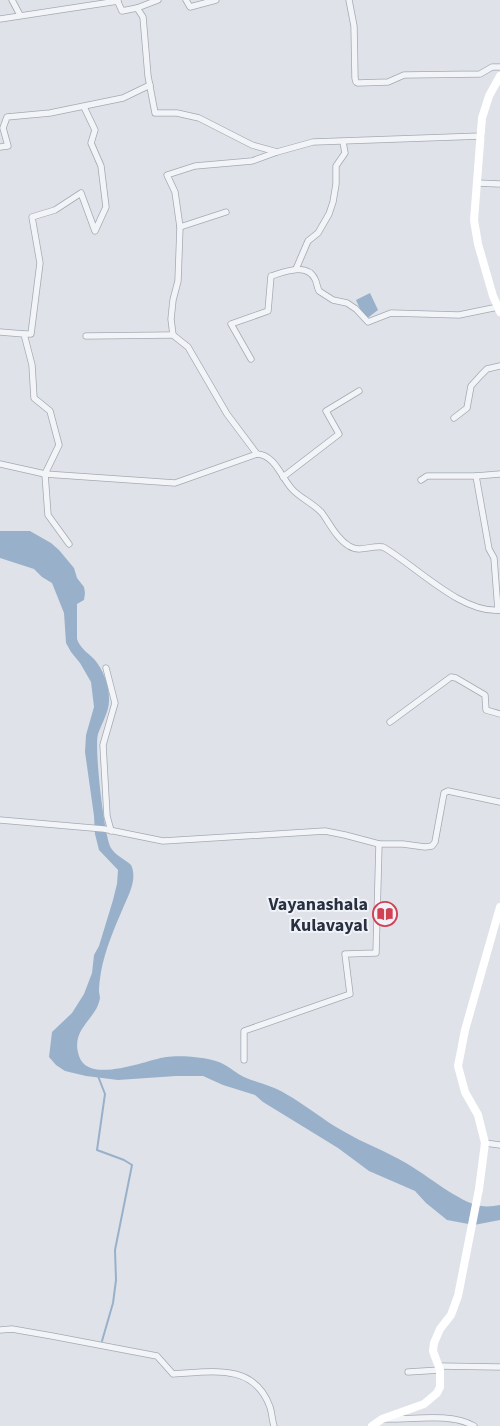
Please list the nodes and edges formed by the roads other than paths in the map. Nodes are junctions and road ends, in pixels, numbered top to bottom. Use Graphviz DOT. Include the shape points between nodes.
graph roads {
  1 [pos="12,0"];
  2 [pos="118,0"];
  3 [pos="158,0"];
  4 [pos="186,0"];
  5 [pos="216,0"];
  6 [pos="349,0"];
  7 [pos="137,8"];
  8 [pos="20,15"];
  9 [pos="0,19"];
  10 [pos="500,66"];
  11 [pos="500,76"];
  12 [pos="150,85"];
  13 [pos="84,106"];
  14 [pos="481,136"];
  15 [pos="343,142"];
  16 [pos="0,147"];
  17 [pos="277,152"];
  18 [pos="477,184"];
  19 [pos="500,184"];
  20 [pos="226,212"];
  21 [pos="180,227"];
  22 [pos="296,269"];
  23 [pos="499,310"];
  24 [pos="0,332"];
  25 [pos="24,334"];
  26 [pos="173,335"];
  27 [pos="86,336"];
  28 [pos="251,359"];
  29 [pos="500,366"];
  30 [pos="359,391"];
  31 [pos="454,418"];
  32 [pos="257,454"];
  33 [pos="0,464"];
  34 [pos="46,474"];
  35 [pos="500,474"];
  36 [pos="476,476"];
  37 [pos="283,477"];
  38 [pos="421,480"];
  39 [pos="68,544"];
  40 [pos="499,610"];
  41 [pos="106,668"];
  42 [pos="500,714"];
  43 [pos="390,722"];
  44 [pos="500,802"];
  45 [pos="0,820"];
  46 [pos="111,831"];
  47 [pos="379,844"];
  48 [pos="500,908"];
  49 [pos="497,929"];
  50 [pos="244,1060"];
  51 [pos="485,1142"];
  52 [pos="500,1145"];
  53 [pos="0,1330"];
  54 [pos="500,1366"];
  55 [pos="439,1368"];
  56 [pos="408,1372"];
  57 [pos="382,1419"];
  58 [pos="274,1426"];
  59 [pos="372,1426"];
  60 [pos="474,1426"];
  1 -- 8 [label="street"];
  2 -- 7 [label="street" via="122,11"];
  2 -- 8 [label="street"];
  3 -- 7 [label="street"];
  4 -- 5 [label="street" via="190,7"];
  6 -- 10 [label="street" via="358,83 388,82 404,75 480,74"];
  7 -- 12 [label="street" via="142,17"];
  8 -- 9 [label="street"];
  11 -- 14 [label="main road" via="485,106"];
  12 -- 13 [label="street" via="123,98"];
  12 -- 17 [label="street" via="155,113 200,118 252,145"];
  13 -- 16 [label="street" via="7,117 4,128 8,146"];
  13 -- 25 [label="street" via="95,130 91,143 101,166 106,207 95,231 81,194 55,210 32,217 40,263 31,334"];
  14 -- 15 [label="street"];
  14 -- 18 [label="main road"];
  15 -- 17 [label="street" via="313,142"];
  15 -- 22 [label="street" via="345,153 336,166 333,202 318,233 308,241"];
  17 -- 21 [label="street" via="252,161 195,166 168,175 175,192"];
  18 -- 19 [label="street"];
  18 -- 23 [label="main road" via="474,220 478,244"];
  20 -- 21 [label="street"];
  21 -- 26 [label="street" via="178,281 171,319"];
  22 -- 23 [label="street" via="309,273 319,290 352,306 368,322 390,313 459,315"];
  22 -- 28 [label="street" via="271,276 268,311 231,324"];
  24 -- 25 [label="street"];
  25 -- 34 [label="street" via="32,365 34,398 50,411 59,445"];
  26 -- 27 [label="street"];
  26 -- 32 [label="street" via="188,347 227,414"];
  29 -- 31 [label="street" via="487,368 471,386 467,408"];
  30 -- 37 [label="street" via="326,411 339,434"];
  32 -- 34 [label="street" via="175,483"];
  32 -- 37 [label="street" via="273,462"];
  33 -- 34 [label="street"];
  34 -- 39 [label="street" via="48,515"];
  35 -- 36 [label="street"];
  36 -- 38 [label="street" via="427,476"];
  36 -- 40 [label="street" via="489,550 494,558"];
  37 -- 40 [label="street" via="292,490 320,512 350,547 358,550 383,547 445,591 475,606"];
  41 -- 46 [label="street" via="115,703 103,745 107,816"];
  42 -- 43 [label="street" via="486,710 485,695 451,677"];
  44 -- 47 [label="street" via="448,791 444,793 432,846"];
  45 -- 46 [label="street"];
  46 -- 47 [label="street" via="163,840 326,832"];
  47 -- 50 [label="street" via="376,953 345,954 350,994 244,1030"];
  48 -- 49 [label="main road"];
  49 -- 51 [label="main road" via="465,1030 458,1066"];
  51 -- 52 [label="street"];
  51 -- 55 [label="main road" via="479,1189 455,1307 434,1344"];
  53 -- 58 [label="street" via="52,1336 157,1356 173,1374 219,1371 244,1375 260,1387 270,1407"];
  54 -- 55 [label="street"];
  55 -- 56 [label="street"];
  55 -- 57 [label="main road" via="440,1387 434,1396 424,1404"];
  57 -- 59 [label="main road"];
  57 -- 60 [label="street" via="450,1418"];
}
